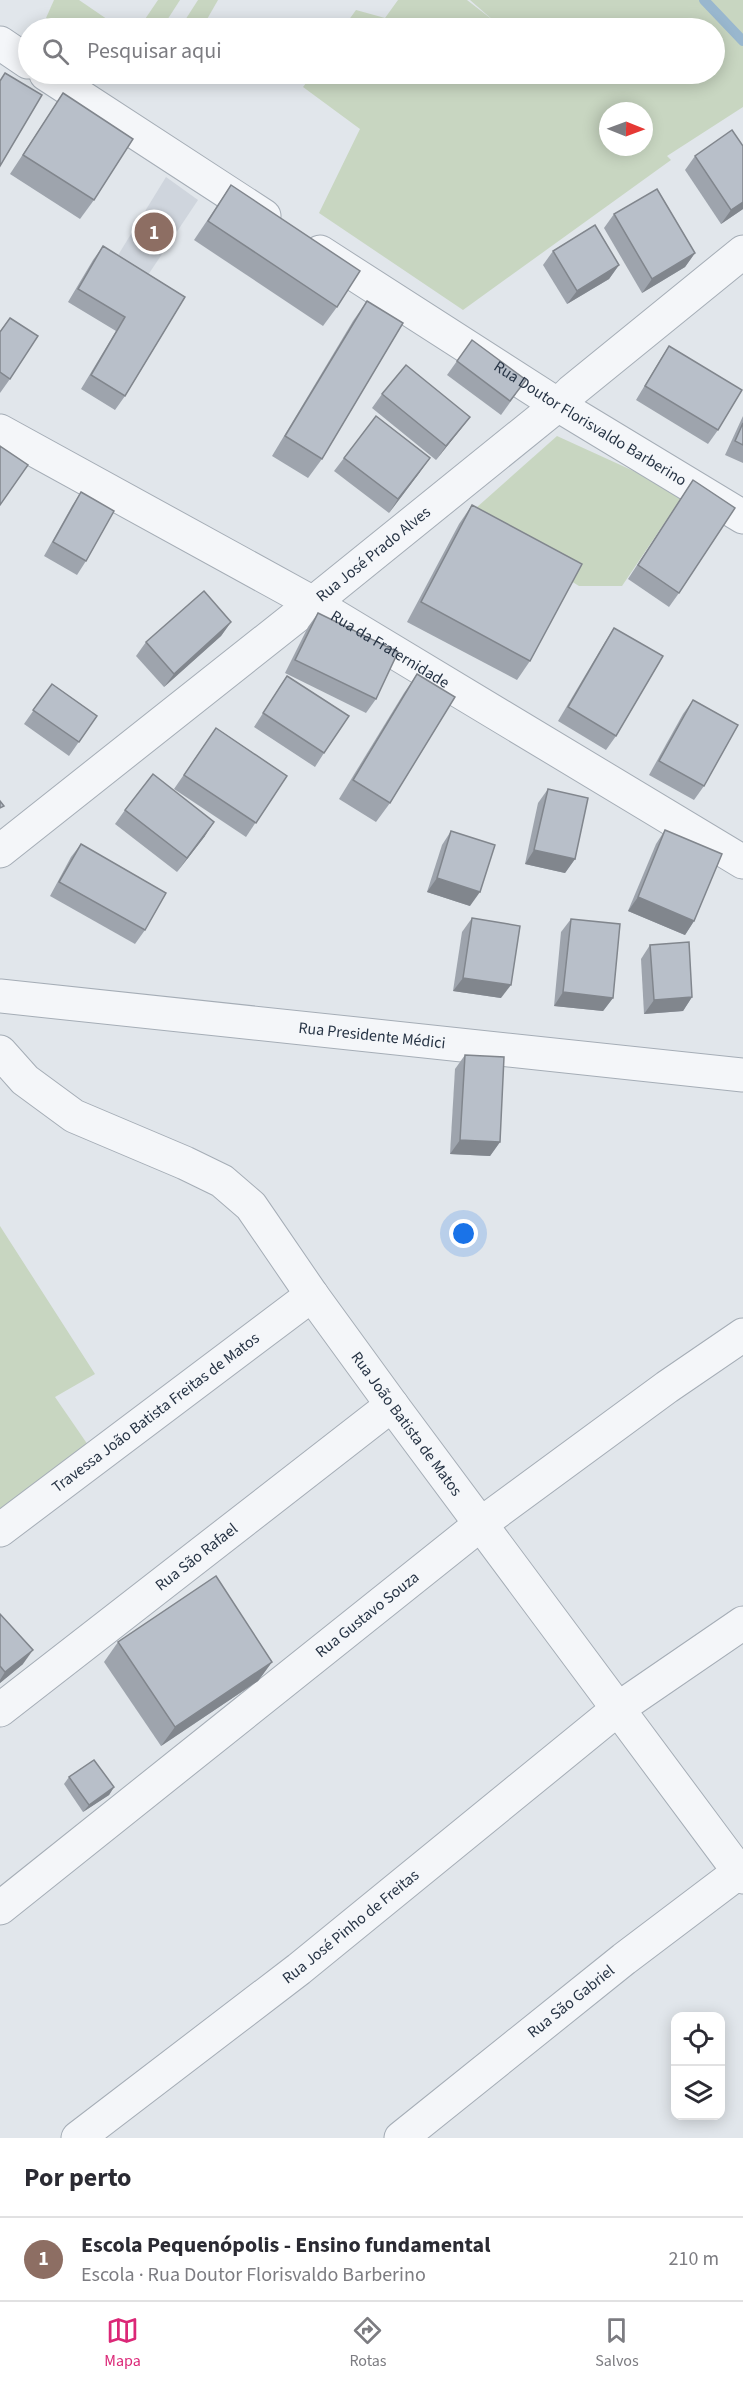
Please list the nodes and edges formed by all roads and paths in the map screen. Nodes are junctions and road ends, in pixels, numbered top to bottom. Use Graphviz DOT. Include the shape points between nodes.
graph roads {
  1 [pos="0,43"];
  2 [pos="18,55"];
  3 [pos="61,84"];
  4 [pos="741,256"];
  5 [pos="558,405"];
  6 [pos="0,431"];
  7 [pos="743,517"];
  8 [pos="313,603"];
  9 [pos="0,851"];
  10 [pos="743,862"];
  11 [pos="0,996"];
  12 [pos="0,1052"];
  13 [pos="743,1075"];
  14 [pos="312,1295"];
  15 [pos="743,1335"];
  16 [pos="392,1405"];
  17 [pos="482,1524"];
  18 [pos="0,1530"];
  19 [pos="743,1623"];
  20 [pos="619,1708"];
  21 [pos="0,1710"];
  22 [pos="742,1872"];
  23 [pos="0,1908"];
  24 [pos="78,2138"];
  25 [pos="401,2138"];
  1 -- 2 [label="street"];
  3 -- 5 [label="street, Rua Doutor Florisvaldo Barberino"];
  4 -- 5 [label="street, Rua José Prado Alves"];
  5 -- 7 [label="street, Rua Doutor Florisvaldo Barberino"];
  5 -- 8 [label="street, Rua José Prado Alves"];
  6 -- 8 [label="street, Rua da Fraternidade"];
  8 -- 9 [label="street, Rua José Prado Alves"];
  8 -- 10 [label="street, Rua da Fraternidade"];
  11 -- 13 [label="street, Rua Presidente Médici"];
  12 -- 14 [label="street, Rua João Batista de Matos" via="25,1080 74,1116 222,1181 251,1206"];
  14 -- 16 [label="street, Rua João Batista de Matos"];
  14 -- 18 [label="street, Travessa João Batista Freitas de Matos"];
  15 -- 17 [label="street, Rua Gustavo Souza"];
  16 -- 17 [label="street, Rua João Batista de Matos"];
  16 -- 21 [label="street, Rua São Rafael"];
  17 -- 20 [label="street, Rua João Batista de Matos"];
  17 -- 23 [label="street, Rua Gustavo Souza"];
  19 -- 20 [label="street, Rua José Pinho de Freitas"];
  20 -- 22 [label="street, Rua João Batista de Matos"];
  20 -- 24 [label="street, Rua José Pinho de Freitas" via="299,1968"];
  22 -- 25 [label="street, Rua São Gabriel" via="624,1959"];
}
